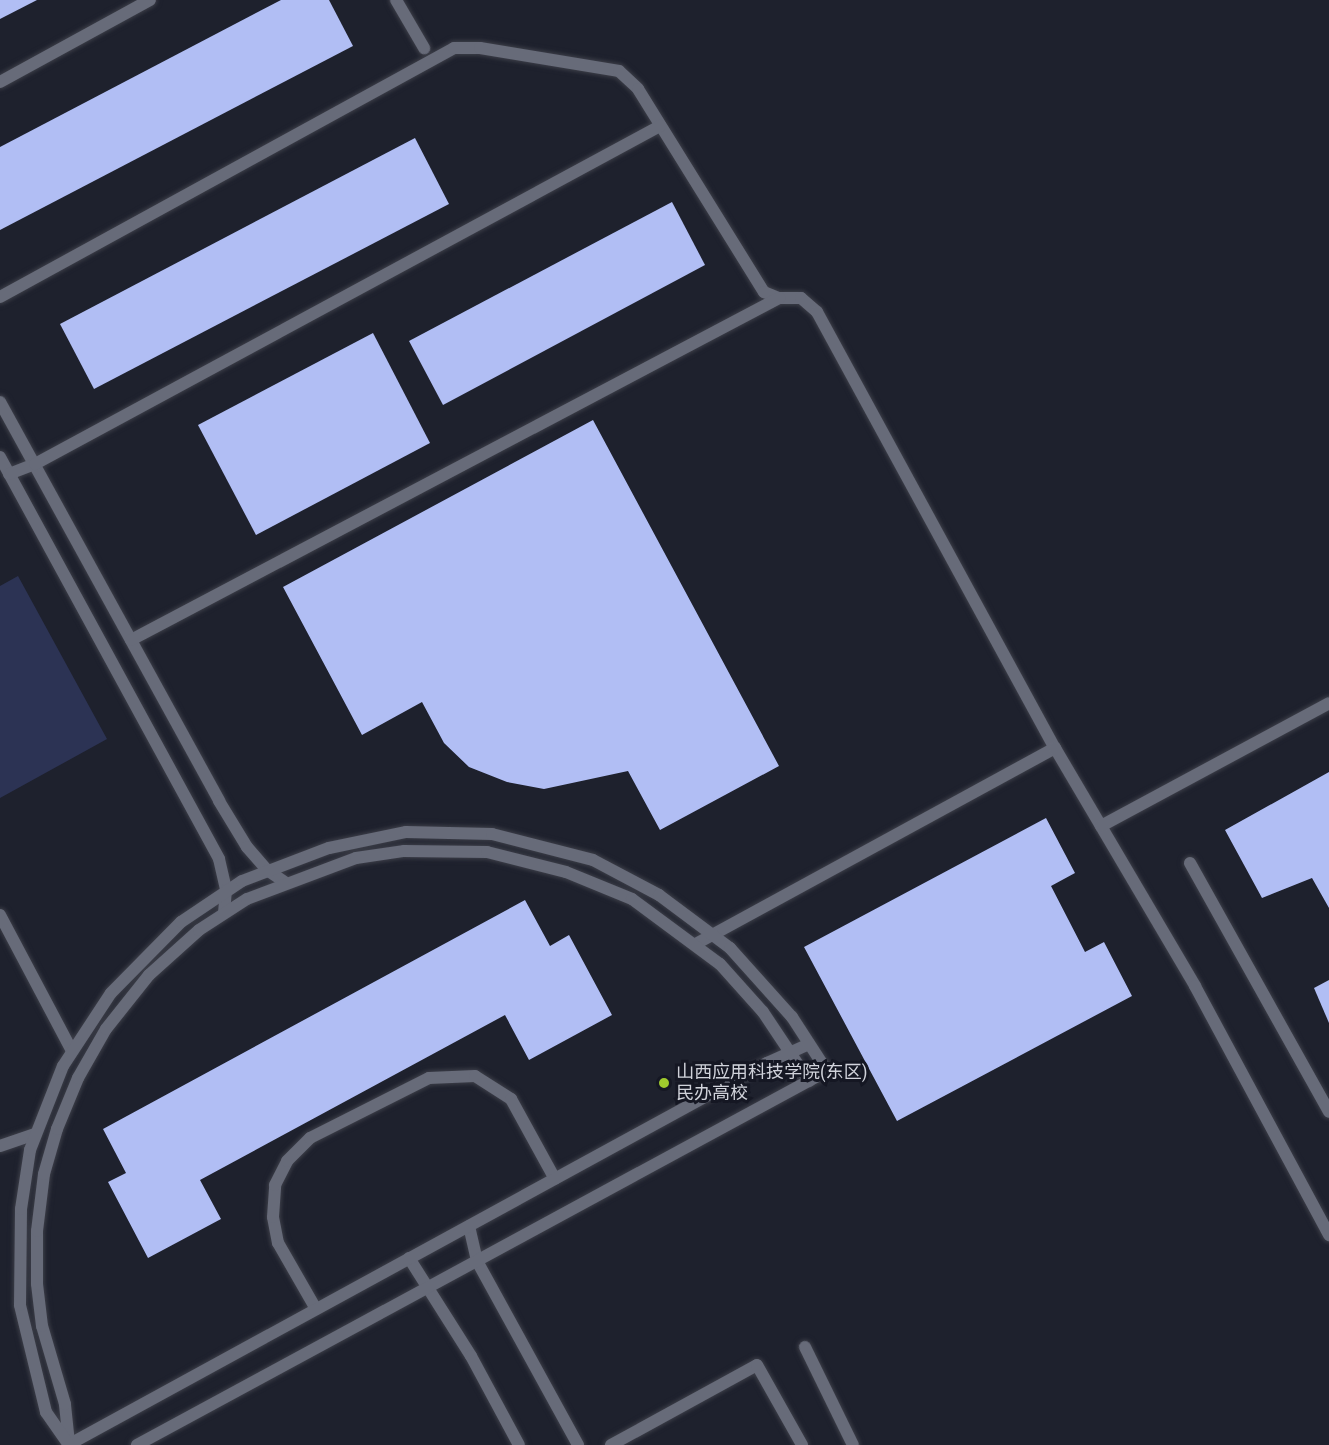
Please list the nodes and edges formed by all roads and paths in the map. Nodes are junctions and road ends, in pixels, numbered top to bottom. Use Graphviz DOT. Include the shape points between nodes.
graph roads {
  1 [pos="150,0"];
  2 [pos="396,0"];
  3 [pos="424,48"];
  4 [pos="0,82"];
  5 [pos="660,126"];
  6 [pos="0,297"];
  7 [pos="779,298"];
  8 [pos="0,402"];
  9 [pos="0,457"];
  10 [pos="35,464"];
  11 [pos="9,474"];
  12 [pos="131,640"];
  13 [pos="1329,703"];
  14 [pos="1055,748"];
  15 [pos="1101,826"];
  16 [pos="1190,863"];
  17 [pos="267,870"];
  18 [pos="286,883"];
  19 [pos="226,890"];
  20 [pos="224,913"];
  21 [pos="0,915"];
  22 [pos="714,935"];
  23 [pos="696,945"];
  24 [pos="810,1044"];
  25 [pos="72,1051"];
  26 [pos="792,1051"];
  27 [pos="809,1081"];
  28 [pos="1329,1112"];
  29 [pos="35,1134"];
  30 [pos="0,1146"];
  31 [pos="555,1179"];
  32 [pos="470,1226"];
  33 [pos="1329,1235"];
  34 [pos="409,1258"];
  35 [pos="477,1261"];
  36 [pos="430,1286"];
  37 [pos="316,1309"];
  38 [pos="805,1347"];
  39 [pos="69,1445"];
  40 [pos="137,1445"];
  41 [pos="519,1445"];
  42 [pos="578,1445"];
  43 [pos="611,1445"];
  44 [pos="802,1445"];
  45 [pos="853,1445"];
  1 -- 4 [label="lane"];
  2 -- 3 [label="lane"];
  5 -- 6 [label="lane" via="638,89 619,71 480,48 454,48"];
  5 -- 7 [label="lane" via="764,292"];
  5 -- 10 [label="lane"];
  7 -- 12 [label="lane"];
  7 -- 14 [label="lane" via="801,298 818,312"];
  8 -- 10 [label="lane"];
  9 -- 11 [label="lane"];
  10 -- 11 [label="lane"];
  10 -- 12 [label="lane"];
  11 -- 19 [label="lane" via="219,859"];
  12 -- 17 [label="lane" via="219,801 247,847"];
  13 -- 15 [label="lane"];
  14 -- 15 [label="lane"];
  14 -- 22 [label="lane"];
  15 -- 33 [label="lane" via="1195,986"];
  16 -- 28 [label="lane"];
  17 -- 18 [label="lane"];
  17 -- 19 [label="lane"];
  17 -- 22 [label="lane" via="364,838 406,832 492,834 593,860 659,895"];
  18 -- 20 [label="lane"];
  18 -- 23 [label="lane" via="356,858 404,851 487,852 566,872 632,899"];
  19 -- 20 [label="lane"];
  19 -- 25 [label="lane" via="181,922 128,973"];
  20 -- 39 [label="lane" via="149,975 106,1029 78,1078 57,1129 44,1174 37,1231 37,1284 42,1326 65,1404"];
  21 -- 25 [label="lane"];
  22 -- 23 [label="lane"];
  22 -- 24 [label="lane" via="769,990"];
  23 -- 26 [label="lane" via="720,964"];
  24 -- 26 [label="lane"];
  24 -- 27 [label="lane" via="827,1071"];
  25 -- 29 [label="lane"];
  26 -- 27 [label="lane"];
  26 -- 31 [label="lane"];
  27 -- 35 [label="lane"];
  29 -- 30 [label="lane"];
  29 -- 39 [label="lane" via="21,1209 20,1305 46,1412"];
  31 -- 32 [label="lane"];
  31 -- 37 [label="lane" via="511,1099 475,1076 429,1078 310,1138 287,1161 275,1185 273,1217 278,1243"];
  32 -- 34 [label="lane"];
  32 -- 35 [label="lane"];
  34 -- 36 [label="lane"];
  34 -- 37 [label="lane"];
  35 -- 36 [label="lane"];
  35 -- 42 [label="lane"];
  36 -- 40 [label="lane"];
  36 -- 41 [label="lane"];
  37 -- 39 [label="lane"];
  38 -- 45 [label="lane"];
  43 -- 44 [label="lane" via="757,1365"];
}
